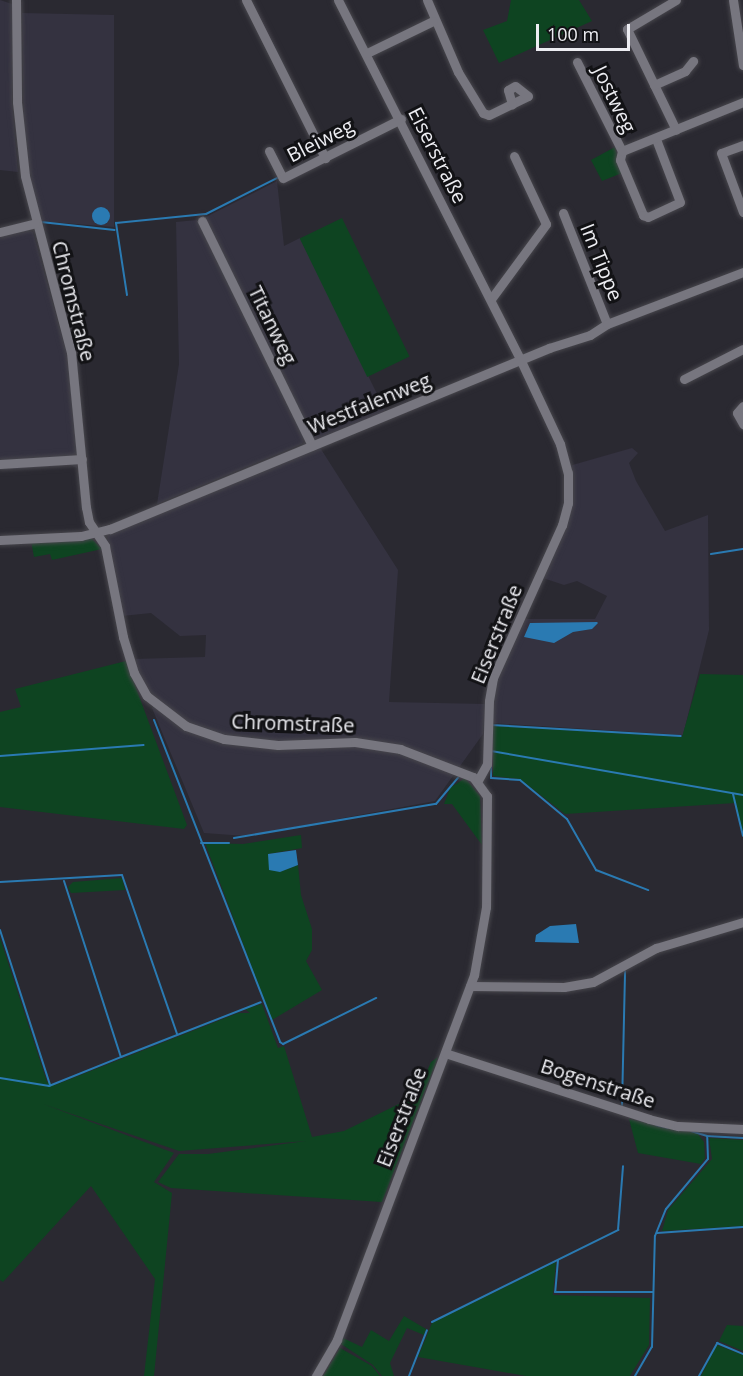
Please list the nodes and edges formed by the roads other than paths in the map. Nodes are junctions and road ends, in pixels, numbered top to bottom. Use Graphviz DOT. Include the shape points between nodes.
graph roads {
  1 [pos="16,0"];
  2 [pos="246,0"];
  3 [pos="338,0"];
  4 [pos="427,0"];
  5 [pos="676,0"];
  6 [pos="733,0"];
  7 [pos="433,21"];
  8 [pos="367,53"];
  9 [pos="693,61"];
  10 [pos="577,62"];
  11 [pos="743,65"];
  12 [pos="654,84"];
  13 [pos="743,102"];
  14 [pos="512,104"];
  15 [pos="400,119"];
  16 [pos="676,130"];
  17 [pos="656,139"];
  18 [pos="743,145"];
  19 [pos="269,151"];
  20 [pos="622,151"];
  21 [pos="514,156"];
  22 [pos="325,158"];
  23 [pos="743,212"];
  24 [pos="563,213"];
  25 [pos="202,221"];
  26 [pos="35,223"];
  27 [pos="0,232"];
  28 [pos="743,272"];
  29 [pos="491,299"];
  30 [pos="607,324"];
  31 [pos="743,349"];
  32 [pos="521,361"];
  33 [pos="684,379"];
  34 [pos="743,406"];
  35 [pos="743,424"];
  36 [pos="312,446"];
  37 [pos="82,459"];
  38 [pos="0,464"];
  39 [pos="96,533"];
  40 [pos="0,540"];
  41 [pos="478,780"];
  42 [pos="743,922"];
  43 [pos="470,986"];
  44 [pos="445,1053"];
  45 [pos="743,1129"];
  46 [pos="316,1376"];
  1 -- 26 [label="street, Chromstraße" via="17,102"];
  2 -- 22 [label="street"];
  3 -- 8 [label="street, Eiserstraße"];
  4 -- 7 [label="street"];
  5 -- 12 [label="street" via="627,29"];
  6 -- 11 [label="street"];
  7 -- 8 [label="street"];
  7 -- 14 [label="street" via="483,113 489,115"];
  8 -- 15 [label="street, Eiserstraße"];
  9 -- 12 [label="street" via="685,71"];
  10 -- 20 [label="street, Jostweg"];
  12 -- 16 [label="street"];
  13 -- 16 [label="street, Jostweg"];
  15 -- 22 [label="street, Bleiweg"];
  15 -- 29 [label="street, Eiserstraße"];
  16 -- 17 [label="street, Jostweg"];
  17 -- 20 [label="street, Jostweg"];
  17 -- 20 [label="street, Jostweg" via="680,202 648,216 643,215 620,159"];
  18 -- 23 [label="street" via="721,153"];
  19 -- 22 [label="street, Bleiweg" via="283,178"];
  21 -- 29 [label="street" via="546,224"];
  24 -- 30 [label="street, Im Tippe"];
  25 -- 36 [label="street, Titanweg"];
  26 -- 27 [label="street, Chromstraße"];
  26 -- 37 [label="street, Chromstraße" via="71,352"];
  28 -- 30 [label="street, Westfalenweg"];
  29 -- 32 [label="street, Eiserstraße"];
  30 -- 32 [label="street, Westfalenweg" via="590,335"];
  31 -- 33 [label="street"];
  32 -- 36 [label="street, Westfalenweg"];
  32 -- 41 [label="street, Eiserstraße" via="560,444 568,473 568,503 562,525 493,678 487,764"];
  34 -- 35 [label="street" via="737,413"];
  36 -- 39 [label="street, Westfalenweg"];
  37 -- 38 [label="street"];
  37 -- 39 [label="street, Chromstraße" via="86,507"];
  39 -- 40 [label="street, Westfalenweg"];
  39 -- 41 [label="street, Chromstraße" via="105,546 134,673 147,696 171,716 224,739 278,745 324,741 384,745"];
  41 -- 43 [label="street, Eiserstraße" via="487,796 486,907"];
  42 -- 43 [label="street" via="656,948 593,982 564,987"];
  43 -- 44 [label="street, Eiserstraße"];
  44 -- 45 [label="street, Bogenstraße" via="649,1119 678,1126"];
  44 -- 46 [label="street, Eiserstraße" via="337,1340"];
}
